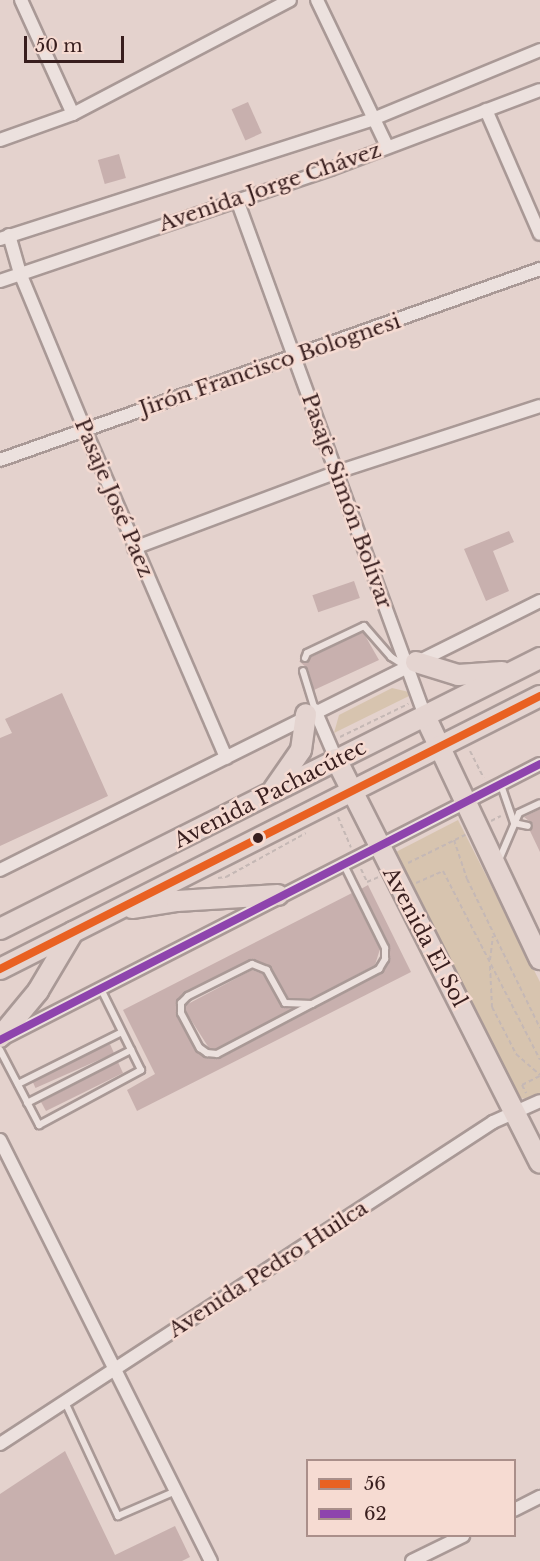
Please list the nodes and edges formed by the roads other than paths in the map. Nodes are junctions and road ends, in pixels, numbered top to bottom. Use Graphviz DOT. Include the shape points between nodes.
graph roads {
  1 [pos="21,0"];
  2 [pos="290,0"];
  3 [pos="316,0"];
  4 [pos="540,50"];
  5 [pos="540,90"];
  6 [pos="486,110"];
  7 [pos="73,114"];
  8 [pos="373,119"];
  9 [pos="0,140"];
  10 [pos="387,146"];
  11 [pos="237,200"];
  12 [pos="540,234"];
  13 [pos="4,237"];
  14 [pos="540,269"];
  15 [pos="20,273"];
  16 [pos="0,281"];
  17 [pos="295,356"];
  18 [pos="540,406"];
  19 [pos="85,430"];
  20 [pos="0,460"];
  21 [pos="337,472"];
  22 [pos="135,548"];
  23 [pos="540,601"];
  24 [pos="305,658"];
  25 [pos="540,658"];
  26 [pos="411,665"];
  27 [pos="517,669"];
  28 [pos="305,676"];
  29 [pos="540,696"];
  30 [pos="422,707"];
  31 [pos="310,712"];
  32 [pos="439,747"];
  33 [pos="332,751"];
  34 [pos="226,758"];
  35 [pos="540,764"];
  36 [pos="496,787"];
  37 [pos="351,792"];
  38 [pos="263,799"];
  39 [pos="464,803"];
  40 [pos="540,803"];
  41 [pos="514,823"];
  42 [pos="528,826"];
  43 [pos="377,846"];
  44 [pos="343,863"];
  45 [pos="496,868"];
  46 [pos="0,870"];
  47 [pos="278,895"];
  48 [pos="105,912"];
  49 [pos="0,927"];
  50 [pos="73,932"];
  51 [pos="540,959"];
  52 [pos="0,969"];
  53 [pos="101,989"];
  54 [pos="312,1004"];
  55 [pos="122,1032"];
  56 [pos="0,1039"];
  57 [pos="0,1050"];
  58 [pos="131,1050"];
  59 [pos="18,1084"];
  60 [pos="540,1101"];
  61 [pos="27,1103"];
  62 [pos="516,1113"];
  63 [pos="0,1140"];
  64 [pos="540,1162"];
  65 [pos="116,1369"];
  66 [pos="65,1402"];
  67 [pos="0,1444"];
  68 [pos="177,1491"];
  69 [pos="540,1497"];
  70 [pos="516,1509"];
  71 [pos="461,1537"];
  72 [pos="212,1561"];
  73 [pos="412,1561"];
  1 -- 7 [label="street"];
  2 -- 7 [label="street"];
  3 -- 8 [label="street"];
  4 -- 8 [label="street, Avenida Jorge Chávez"];
  5 -- 6 [label="street, Avenida Jorge Chávez"];
  6 -- 10 [label="street, Avenida Jorge Chávez"];
  6 -- 12 [label="street"];
  7 -- 9 [label="street"];
  8 -- 10 [label="street"];
  8 -- 13 [label="street, Avenida Jorge Chávez"];
  10 -- 11 [label="street, Avenida Jorge Chávez"];
  11 -- 15 [label="street, Avenida Jorge Chávez"];
  11 -- 17 [label="street, Pasaje Simón Bolívar"];
  13 -- 15 [label="street, Pasaje José Paez"];
  14 -- 17 [label="street, Jirón Francisco Bolognesi"];
  15 -- 16 [label="street, Avenida Jorge Chávez"];
  15 -- 19 [label="street, Pasaje José Paez"];
  17 -- 19 [label="street, Jirón Francisco Bolognesi"];
  17 -- 21 [label="street, Pasaje Simón Bolívar"];
  18 -- 21 [label="street"];
  19 -- 20 [label="street, Jirón Francisco Bolognesi"];
  19 -- 22 [label="street, Pasaje José Paez"];
  21 -- 22 [label="street"];
  21 -- 26 [label="street, Pasaje Simón Bolívar"];
  22 -- 34 [label="street, Pasaje José Paez"];
  23 -- 26 [label="street"];
  24 -- 26 [label="lane" via="307,652 364,626 375,644"];
  25 -- 27 [label="main road, Avenida Pachacútec"];
  26 -- 27 [label="main road" via="458,675"];
  26 -- 30 [label="street"];
  26 -- 31 [label="street"];
  27 -- 30 [label="main road, Avenida Pachacútec"];
  28 -- 31 [label="lane"];
  29 -- 32 [label="main road, Avenida Pachacútec"];
  30 -- 32 [label="main road"];
  30 -- 33 [label="main road, Avenida Pachacútec"];
  31 -- 33 [label="street, Avenida El Sol"];
  31 -- 34 [label="street"];
  31 -- 38 [label="main road" via="301,750 285,777"];
  32 -- 37 [label="main road, Avenida Pachacútec"];
  32 -- 39 [label="main road"];
  33 -- 37 [label="main road, Avenida El Sol"];
  33 -- 38 [label="main road, Avenida Pachacútec"];
  34 -- 46 [label="street"];
  35 -- 36 [label="street"];
  36 -- 39 [label="street"];
  36 -- 41 [label="lane"];
  37 -- 43 [label="main road, Avenida El Sol"];
  37 -- 48 [label="main road, Avenida Pachacútec"];
  38 -- 49 [label="main road, Avenida Pachacútec"];
  39 -- 43 [label="street"];
  39 -- 45 [label="main road"];
  40 -- 41 [label="lane" via="519,813"];
  41 -- 42 [label="lane"];
  41 -- 45 [label="lane"];
  43 -- 44 [label="street"];
  43 -- 62 [label="main road, Avenida El Sol"];
  44 -- 47 [label="street"];
  44 -- 54 [label="lane" via="385,948 385,959 379,969"];
  45 -- 51 [label="main road"];
  47 -- 48 [label="main road" via="177,901"];
  47 -- 53 [label="street"];
  48 -- 50 [label="main road, Avenida Pachacútec"];
  50 -- 52 [label="main road, Avenida Pachacútec"];
  50 -- 56 [label="main road" via="38,991"];
  53 -- 55 [label="lane"];
  53 -- 56 [label="street"];
  54 -- 54 [label="lane" via="285,1003 267,970 252,964 188,996 181,1003 181,1014 200,1048 217,1054"];
  55 -- 58 [label="lane"];
  55 -- 59 [label="lane"];
  57 -- 59 [label="lane"];
  58 -- 61 [label="lane"];
  58 -- 61 [label="lane" via="141,1070 39,1125"];
  59 -- 61 [label="lane"];
  60 -- 62 [label="street, Avenida Pedro Huilca"];
  62 -- 64 [label="main road, Avenida El Sol"];
  62 -- 65 [label="street, Avenida Pedro Huilca" via="493,1122"];
  63 -- 65 [label="street"];
  65 -- 66 [label="street, Avenida Pedro Huilca"];
  65 -- 68 [label="street"];
  66 -- 67 [label="street, Avenida Pedro Huilca"];
  66 -- 68 [label="lane" via="118,1516"];
  68 -- 72 [label="street"];
  69 -- 70 [label="street"];
  71 -- 73 [label="street"];
}
